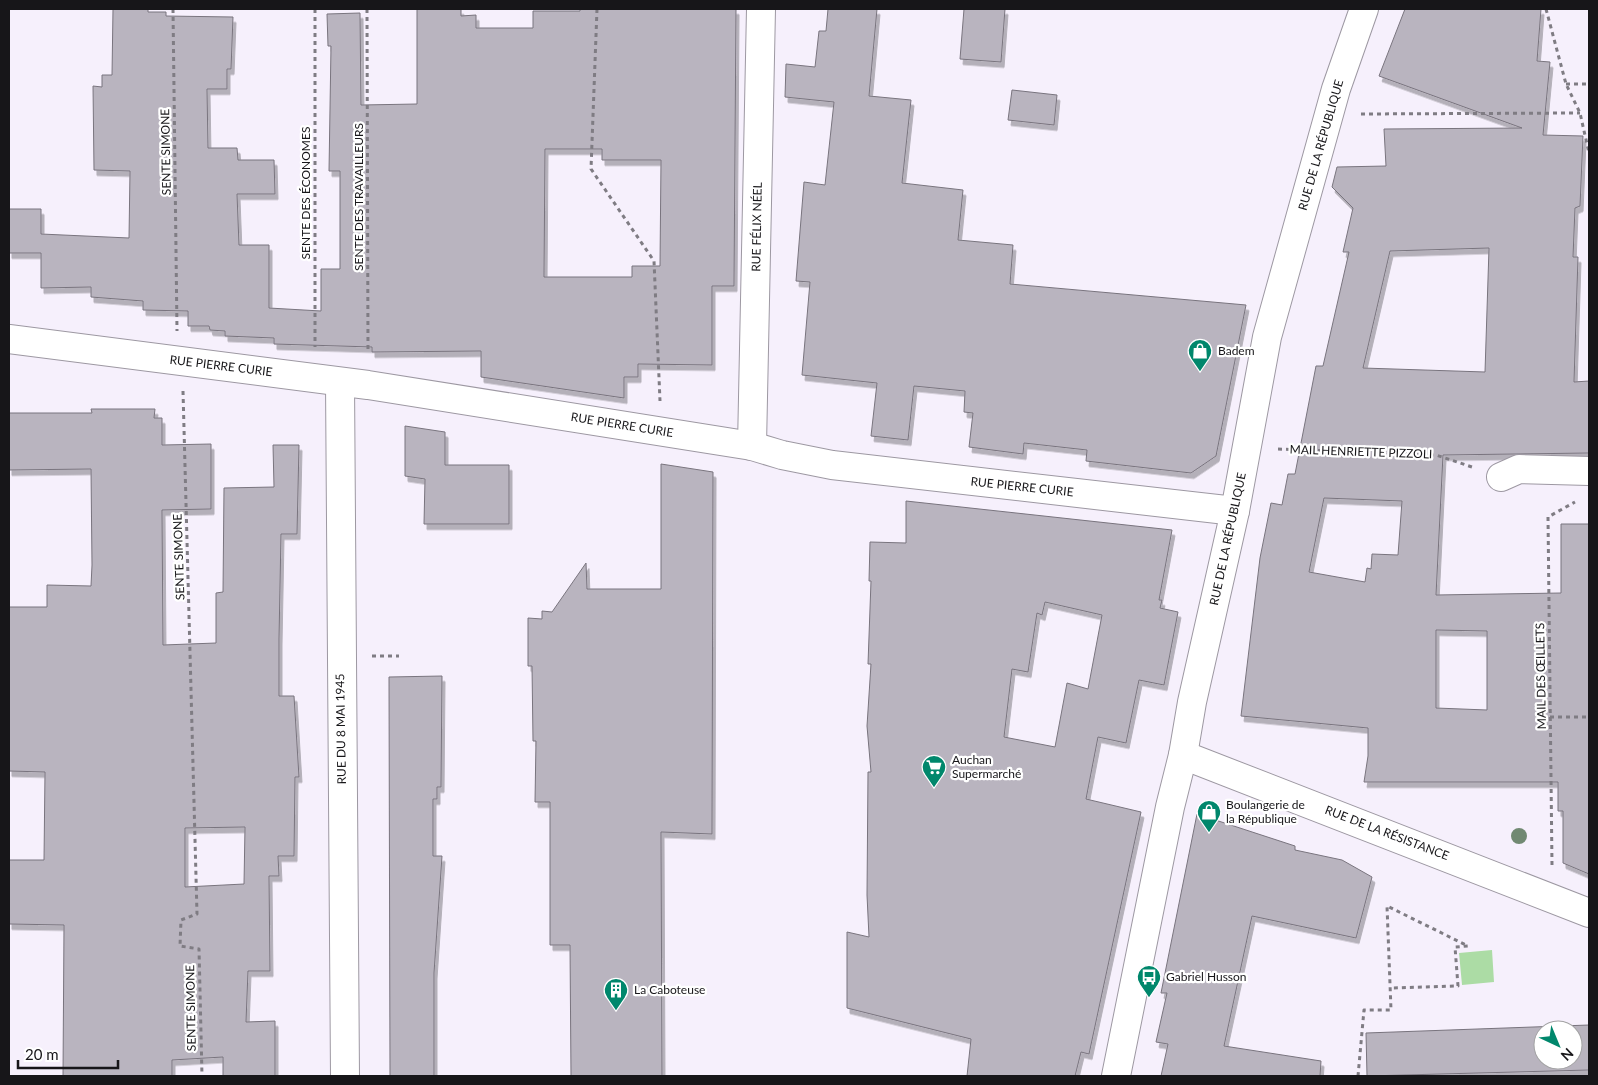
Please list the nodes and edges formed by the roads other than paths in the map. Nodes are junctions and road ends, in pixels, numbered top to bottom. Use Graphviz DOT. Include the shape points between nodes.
graph roads {
  1 [pos="761,9"];
  2 [pos="1364,9"];
  3 [pos="9,340"];
  4 [pos="327,380"];
  5 [pos="752,446"];
  6 [pos="1584,471"];
  7 [pos="1500,477"];
  8 [pos="1235,511"];
  9 [pos="1184,755"];
  10 [pos="1589,913"];
  11 [pos="345,1076"];
  12 [pos="1116,1076"];
  1 -- 5 [label="street, RUE FÉLIX NÉEL"];
  2 -- 8 [label="street, RUE DE LA RÉPUBLIQUE" via="1328,114 1268,337"];
  3 -- 4 [label="street, RUE PIERRE CURIE"];
  4 -- 5 [label="street, RUE PIERRE CURIE"];
  4 -- 11 [label="street, RUE DU 8 MAI 1945"];
  5 -- 8 [label="street, RUE PIERRE CURIE" via="832,465"];
  6 -- 7 [label="street" via="1519,469"];
  8 -- 9 [label="street, RUE DE LA RÉPUBLIQUE" via="1192,702"];
  9 -- 10 [label="street, RUE DE LA RÉSISTANCE"];
  9 -- 12 [label="street, RUE DE LA RÉPUBLIQUE" via="1170,807"];
}
